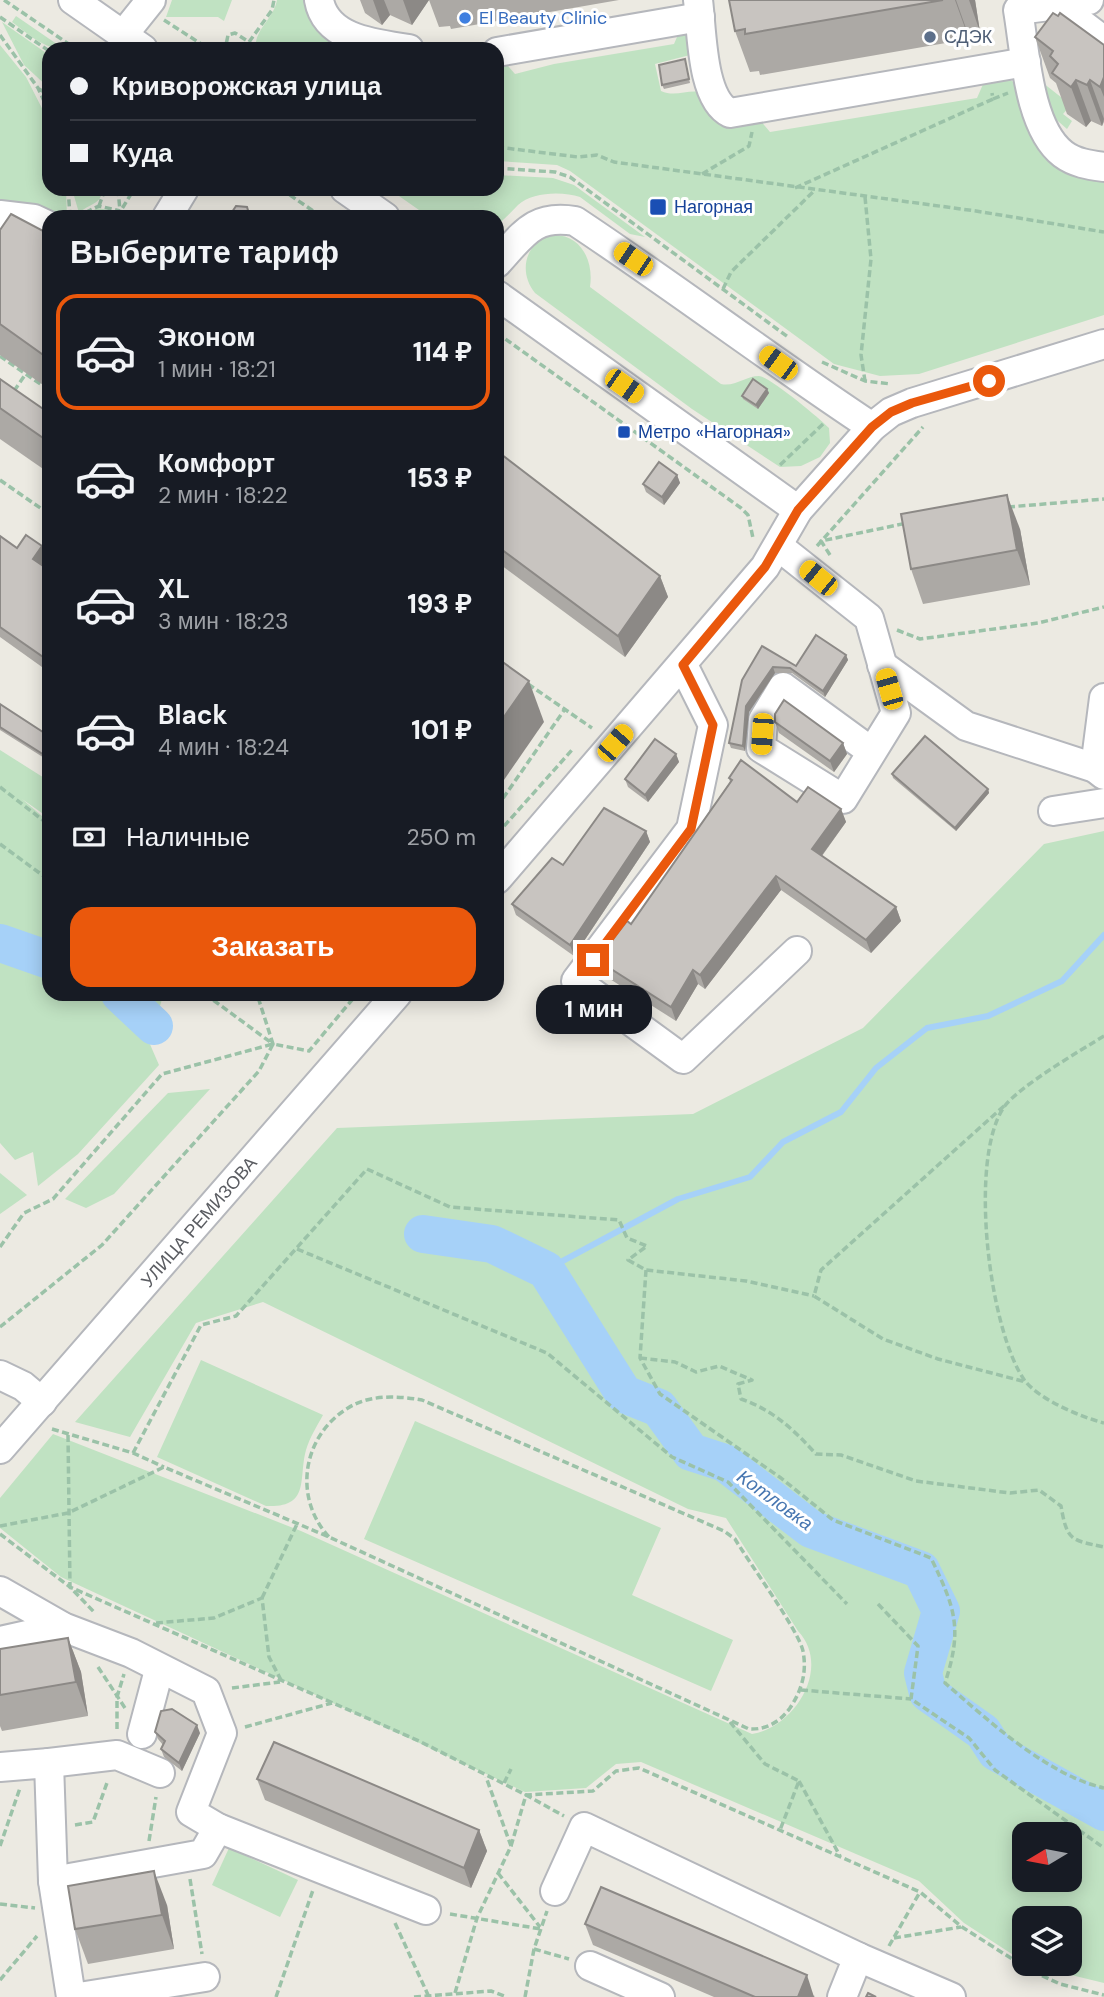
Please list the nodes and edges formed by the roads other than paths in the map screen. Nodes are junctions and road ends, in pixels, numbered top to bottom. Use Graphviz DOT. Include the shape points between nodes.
graph roads {
  1 [pos="73,0"];
  2 [pos="319,0"];
  3 [pos="1089,0"];
  4 [pos="1017,5"];
  5 [pos="1058,5"];
  6 [pos="153,7"];
  7 [pos="699,9"];
  8 [pos="1104,41"];
  9 [pos="133,42"];
  10 [pos="367,42"];
  11 [pos="504,51"];
  12 [pos="1027,62"];
  13 [pos="1104,167"];
  14 [pos="355,196"];
  15 [pos="375,210"];
  16 [pos="0,215"];
  17 [pos="42,223"];
  18 [pos="504,255"];
  19 [pos="504,300"];
  20 [pos="1104,344"];
  21 [pos="872,427"];
  22 [pos="798,510"];
  23 [pos="778,546"];
  24 [pos="683,665"];
  25 [pos="882,665"];
  26 [pos="1104,698"];
  27 [pos="872,752"];
  28 [pos="1100,772"];
  29 [pos="1104,803"];
  30 [pos="1054,811"];
  31 [pos="504,871"];
  32 [pos="797,951"];
  33 [pos="391,1001"];
  34 [pos="0,1375"];
  35 [pos="42,1402"];
  36 [pos="0,1449"];
  37 [pos="0,1591"];
  38 [pos="79,1625"];
  39 [pos="0,1641"];
  40 [pos="159,1670"];
  41 [pos="142,1734"];
  42 [pos="39,1764"];
  43 [pos="0,1767"];
  44 [pos="160,1773"];
  45 [pos="218,1828"];
  46 [pos="53,1881"];
  47 [pos="555,1891"];
  48 [pos="426,1910"];
  49 [pos="867,1961"];
  50 [pos="590,1966"];
  51 [pos="205,1977"];
  52 [pos="71,1997"];
  53 [pos="79,1997"];
  54 [pos="660,1997"];
  55 [pos="842,1997"];
  56 [pos="951,1997"];
  1 -- 9 [label="street"];
  2 -- 10 [label="street" via="333,25"];
  3 -- 5 [label="street"];
  4 -- 5 [label="street"];
  4 -- 12 [label="street"];
  5 -- 8 [label="street"];
  6 -- 9 [label="street"];
  7 -- 11 [label="street"];
  7 -- 12 [label="street" via="710,92 721,109 730,113"];
  12 -- 13 [label="street" via="1038,116 1049,139 1063,154 1082,164"];
  14 -- 15 [label="street"];
  16 -- 17 [label="street"];
  18 -- 21 [label="street" via="533,224 555,218 575,221"];
  19 -- 22 [label="street"];
  20 -- 21 [label="street" via="912,403"];
  21 -- 22 [label="street"];
  22 -- 23 [label="street"];
  23 -- 24 [label="street"];
  23 -- 25 [label="street" via="869,618"];
  24 -- 31 [label="street"];
  24 -- 32 [label="street" via="713,725 691,829 576,981 683,1059"];
  25 -- 27 [label="street" via="896,713"];
  25 -- 28 [label="street" via="966,726"];
  26 -- 28 [label="street"];
  29 -- 30 [label="street"];
  33 -- 35 [label="street, УЛИЦА РЕМИЗОВА"];
  34 -- 35 [label="street"];
  35 -- 36 [label="street, УЛИЦА РЕМИЗОВА"];
  37 -- 38 [label="street"];
  38 -- 39 [label="street"];
  38 -- 40 [label="street"];
  40 -- 41 [label="street"];
  40 -- 45 [label="street" via="206,1691 222,1733 191,1812"];
  42 -- 43 [label="street"];
  42 -- 44 [label="street" via="117,1755"];
  42 -- 46 [label="street"];
  45 -- 46 [label="street" via="203,1854"];
  45 -- 48 [label="street"];
  46 -- 52 [label="street"];
  47 -- 49 [label="street" via="584,1827"];
  49 -- 55 [label="street"];
  49 -- 56 [label="street"];
  50 -- 54 [label="street"];
  51 -- 53 [label="street"];
}
